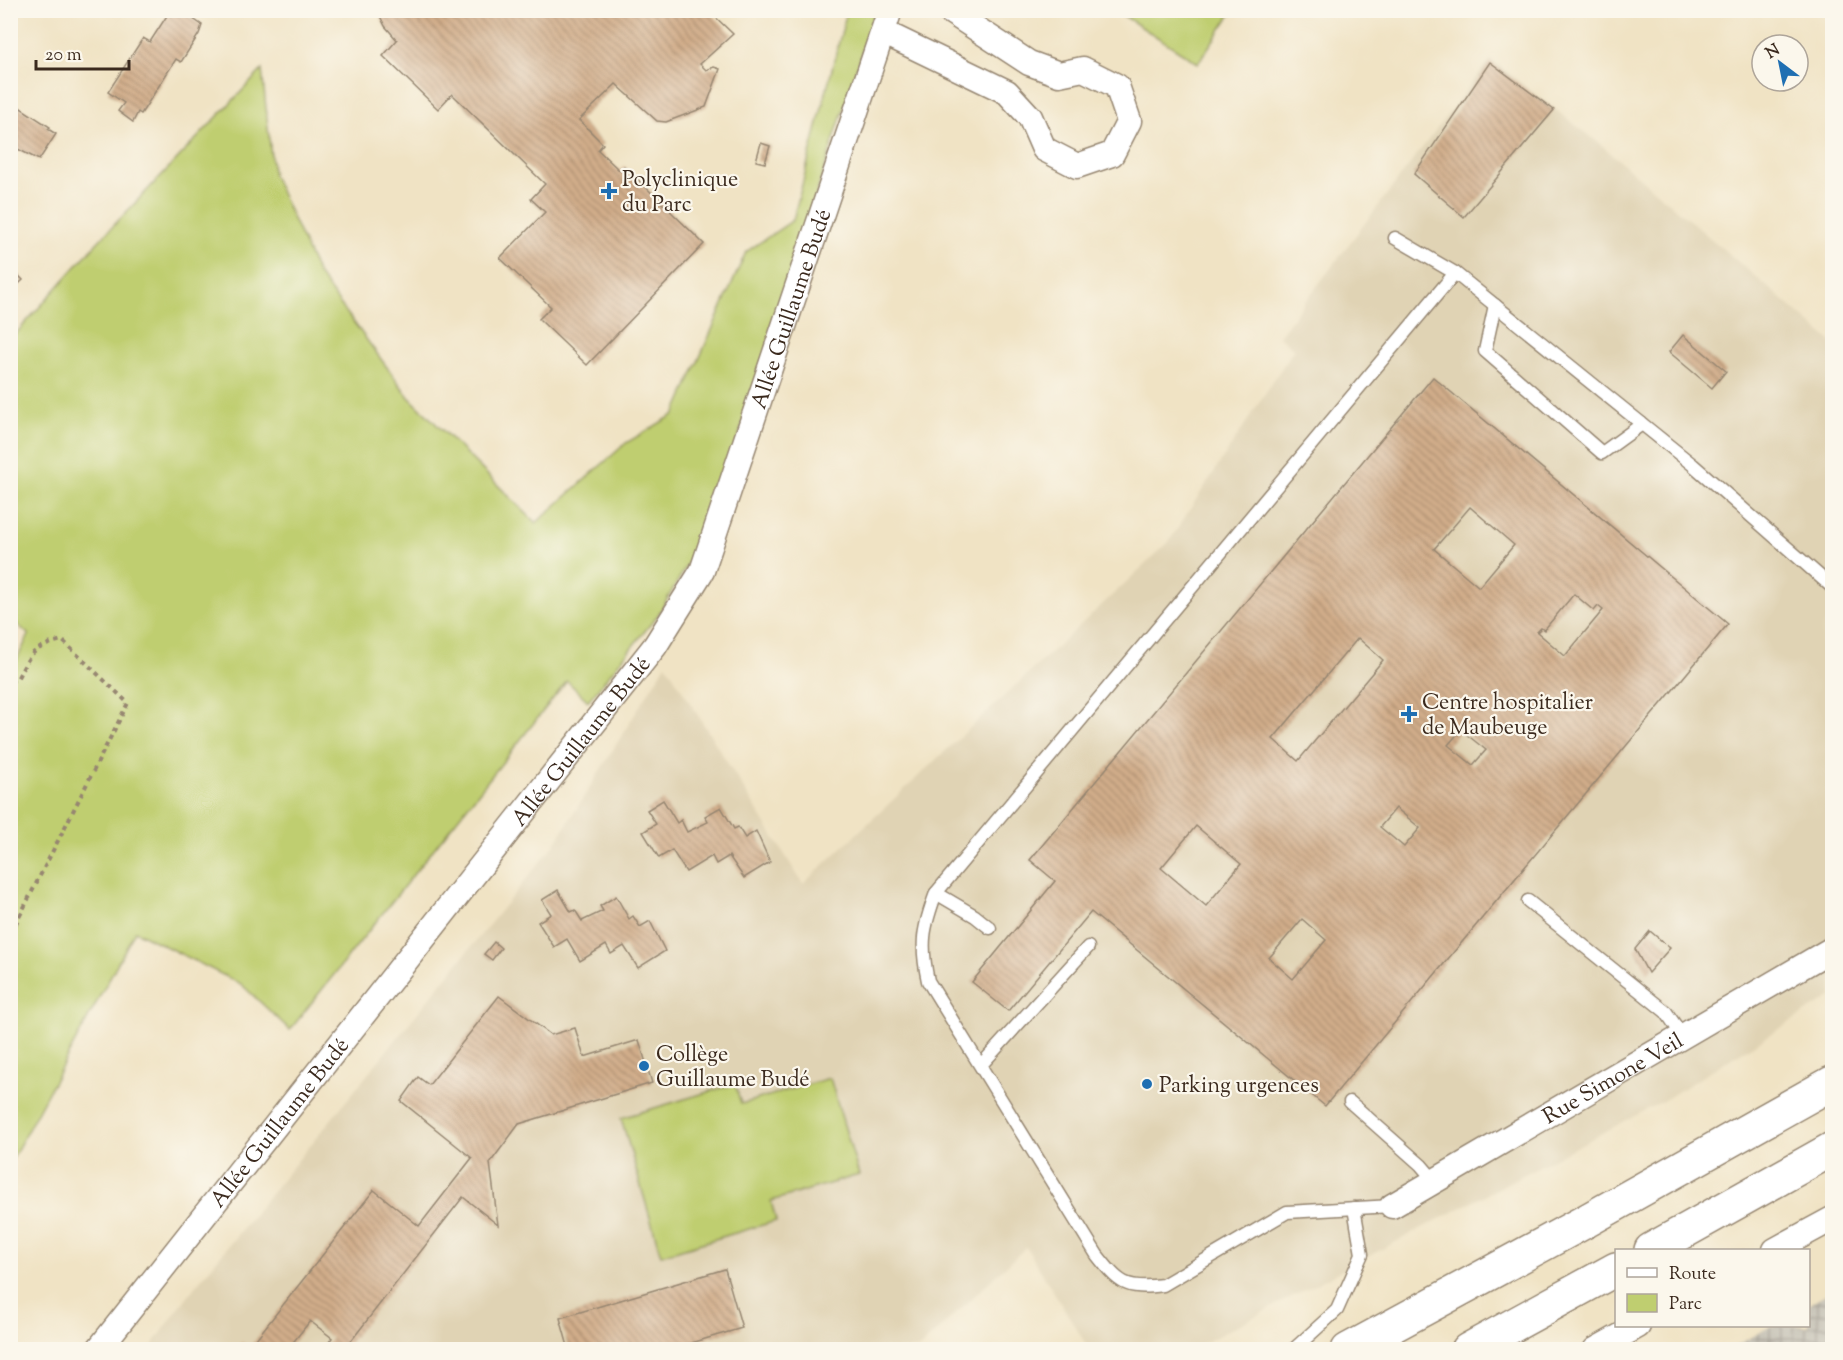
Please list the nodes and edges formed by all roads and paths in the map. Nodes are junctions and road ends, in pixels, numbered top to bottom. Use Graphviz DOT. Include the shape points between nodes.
graph roads {
  1 [pos="948,10"];
  2 [pos="887,21"];
  3 [pos="1395,238"];
  4 [pos="1455,273"];
  5 [pos="1495,305"];
  6 [pos="1642,424"];
  7 [pos="1833,587"];
  8 [pos="10,681"];
  9 [pos="936,892"];
  10 [pos="1528,901"];
  11 [pos="990,928"];
  12 [pos="10,935"];
  13 [pos="1088,947"];
  14 [pos="1833,949"];
  15 [pos="1682,1035"];
  16 [pos="981,1065"];
  17 [pos="1833,1083"];
  18 [pos="1350,1102"];
  19 [pos="1833,1149"];
  20 [pos="1433,1179"];
  21 [pos="1392,1206"];
  22 [pos="1354,1208"];
  23 [pos="1833,1219"];
  24 [pos="1656,1249"];
  25 [pos="1779,1249"];
  26 [pos="1615,1270"];
  27 [pos="1636,1327"];
  28 [pos="98,1350"];
  29 [pos="1293,1350"];
  30 [pos="1348,1350"];
  31 [pos="1468,1350"];
  32 [pos="1595,1350"];
  1 -- 2 [label="street" via="1029,63 1059,74 1083,69 1117,86 1129,121 1112,154 1077,166 1044,149 1030,117 1008,92"];
  2 -- 28 [label="street, Allée Guillaume Budé" via="702,571 655,646"];
  3 -- 4 [label="lane"];
  4 -- 5 [label="lane"];
  4 -- 9 [label="lane"];
  5 -- 6 [label="lane"];
  5 -- 6 [label="lane" via="1485,351 1602,453"];
  6 -- 7 [label="lane"];
  8 -- 12 [label="path" via="17,680 31,652 62,640 128,703"];
  9 -- 11 [label="lane"];
  9 -- 16 [label="lane" via="925,922 922,953 928,981"];
  10 -- 15 [label="lane" via="1666,1012"];
  13 -- 16 [label="lane"];
  14 -- 15 [label="street, Rue Simone Veil"];
  15 -- 20 [label="street, Rue Simone Veil"];
  16 -- 22 [label="lane" via="1116,1280 1140,1288 1163,1285 1287,1212"];
  17 -- 30 [label="highway"];
  18 -- 20 [label="lane"];
  19 -- 24 [label="highway"];
  20 -- 21 [label="street, Rue Simone Veil"];
  21 -- 22 [label="lane"];
  22 -- 29 [label="lane" via="1362,1254 1337,1310"];
  23 -- 25 [label="street"];
  26 -- 31 [label="highway"];
  27 -- 32 [label="street"];
}
